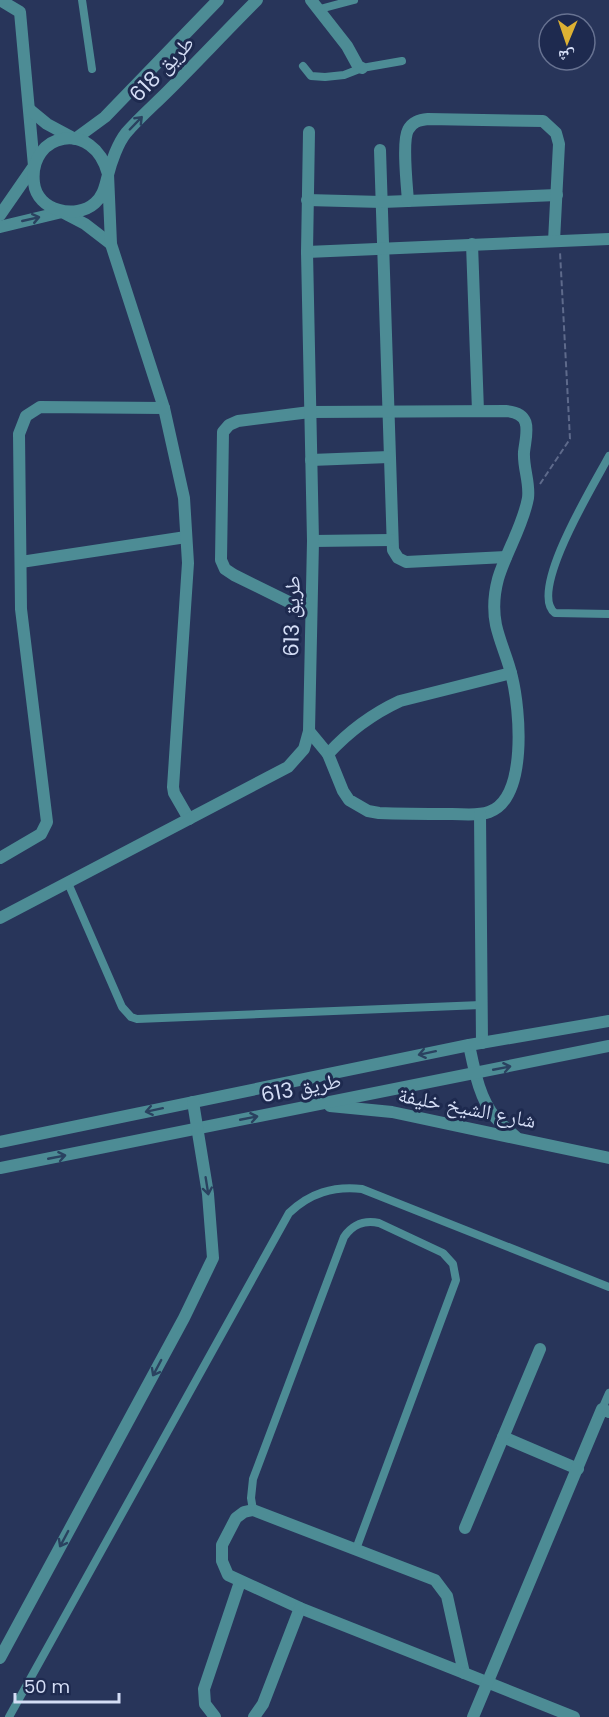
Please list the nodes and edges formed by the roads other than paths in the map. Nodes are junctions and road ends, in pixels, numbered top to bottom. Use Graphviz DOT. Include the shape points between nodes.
graph roads {
  1 [pos="0,0"];
  2 [pos="82,0"];
  3 [pos="218,0"];
  4 [pos="257,0"];
  5 [pos="354,0"];
  6 [pos="315,4"];
  7 [pos="21,6"];
  8 [pos="402,61"];
  9 [pos="303,66"];
  10 [pos="362,68"];
  11 [pos="92,69"];
  12 [pos="30,110"];
  13 [pos="309,132"];
  14 [pos="75,138"];
  15 [pos="380,150"];
  16 [pos="34,166"];
  17 [pos="108,174"];
  18 [pos="557,195"];
  19 [pos="307,200"];
  20 [pos="408,201"];
  21 [pos="382,202"];
  22 [pos="62,212"];
  23 [pos="0,215"];
  24 [pos="0,227"];
  25 [pos="609,238"];
  26 [pos="557,241"];
  27 [pos="111,244"];
  28 [pos="472,244"];
  29 [pos="383,248"];
  30 [pos="307,252"];
  31 [pos="164,408"];
  32 [pos="388,410"];
  33 [pos="478,411"];
  34 [pos="310,412"];
  35 [pos="609,456"];
  36 [pos="389,457"];
  37 [pos="311,460"];
  38 [pos="186,537"];
  39 [pos="392,540"];
  40 [pos="313,541"];
  41 [pos="506,557"];
  42 [pos="21,562"];
  43 [pos="311,613"];
  44 [pos="609,614"];
  45 [pos="511,673"];
  46 [pos="309,730"];
  47 [pos="328,754"];
  48 [pos="480,814"];
  49 [pos="189,819"];
  50 [pos="0,858"];
  51 [pos="68,883"];
  52 [pos="0,918"];
  53 [pos="481,1005"];
  54 [pos="609,1021"];
  55 [pos="482,1043"];
  56 [pos="469,1045"];
  57 [pos="609,1046"];
  58 [pos="475,1073"];
  59 [pos="193,1102"];
  60 [pos="315,1105"];
  61 [pos="198,1128"];
  62 [pos="517,1138"];
  63 [pos="0,1142"];
  64 [pos="609,1158"];
  65 [pos="0,1168"];
  66 [pos="609,1287"];
  67 [pos="540,1349"];
  68 [pos="609,1393"];
  69 [pos="606,1411"];
  70 [pos="503,1437"];
  71 [pos="578,1469"];
  72 [pos="253,1510"];
  73 [pos="465,1528"];
  74 [pos="356,1549"];
  75 [pos="240,1582"];
  76 [pos="300,1608"];
  77 [pos="0,1658"];
  78 [pos="464,1673"];
  79 [pos="487,1683"];
  80 [pos="9,1717"];
  81 [pos="215,1717"];
  82 [pos="254,1717"];
  83 [pos="473,1717"];
  84 [pos="574,1717"];
  1 -- 7 [label="street"];
  2 -- 11 [label="lane"];
  3 -- 14 [label="street, طريق 618" via="105,117"];
  17 -- 4 [label="street, طريق 618, one-way" via="124,135"];
  5 -- 6 [label="lane"];
  6 -- 10 [label="street"];
  7 -- 12 [label="street"];
  8 -- 10 [label="lane"];
  9 -- 10 [label="lane" via="314,77 344,75"];
  12 -- 14 [label="street"];
  12 -- 16 [label="street"];
  13 -- 19 [label="street, طريق 613"];
  14 -- 16 [label="street" via="49,145"];
  14 -- 17 [label="street" via="98,150"];
  15 -- 21 [label="street"];
  16 -- 22 [label="street" via="38,194 44,203"];
  16 -- 23 [label="street"];
  17 -- 22 [label="street" via="102,196 94,204 84,210"];
  17 -- 27 [label="street"];
  18 -- 20 [label="street"];
  18 -- 20 [label="street" via="558,138 548,124 536,120 428,119 413,124 406,133"];
  18 -- 26 [label="street"];
  19 -- 21 [label="street"];
  19 -- 30 [label="street, طريق 613"];
  20 -- 21 [label="street"];
  21 -- 29 [label="street"];
  24 -- 22 [label="street, one-way"];
  22 -- 27 [label="street"];
  25 -- 26 [label="street"];
  26 -- 28 [label="street"];
  27 -- 31 [label="street"];
  28 -- 29 [label="street"];
  28 -- 33 [label="street"];
  29 -- 30 [label="street"];
  29 -- 32 [label="street"];
  30 -- 34 [label="street, طريق 613"];
  31 -- 38 [label="street" via="184,498"];
  31 -- 42 [label="street" via="40,407 26,416 19,434"];
  32 -- 33 [label="street"];
  32 -- 34 [label="street"];
  32 -- 36 [label="street"];
  33 -- 41 [label="street" via="512,411 526,422 524,459 528,488"];
  34 -- 37 [label="street, طريق 613"];
  34 -- 43 [label="street" via="238,421 223,432 221,560 234,575"];
  35 -- 44 [label="lane" via="554,564 548,604 555,613"];
  36 -- 37 [label="street"];
  36 -- 39 [label="street"];
  37 -- 40 [label="street, طريق 613"];
  38 -- 42 [label="street"];
  38 -- 49 [label="street" via="188,563 173,787"];
  39 -- 40 [label="street"];
  39 -- 41 [label="street" via="394,555 406,562"];
  40 -- 43 [label="street, طريق 613"];
  41 -- 45 [label="street" via="496,585 495,612"];
  42 -- 50 [label="street" via="21,609 47,822 41,834"];
  43 -- 46 [label="street, طريق 613"];
  45 -- 47 [label="street" via="400,701 354,728"];
  45 -- 48 [label="street" via="519,728 513,784 505,801"];
  46 -- 47 [label="street"];
  46 -- 49 [label="street, طريق 613" via="304,749 288,767"];
  47 -- 48 [label="street" via="343,791 368,811"];
  48 -- 53 [label="street"];
  49 -- 51 [label="street, طريق 613"];
  51 -- 52 [label="street, طريق 613"];
  51 -- 53 [label="lane" via="122,1007 137,1019"];
  53 -- 55 [label="street"];
  54 -- 55 [label="street, طريق 613"];
  55 -- 56 [label="street, طريق 613"];
  56 -- 58 [label="street"];
  56 -- 59 [label="street, طريق 613, one-way"];
  58 -- 57 [label="street, طريق 613, one-way"];
  58 -- 60 [label="street, طريق 613"];
  58 -- 62 [label="street" via="495,1118"];
  59 -- 61 [label="street"];
  59 -- 63 [label="street, طريق 613, one-way"];
  61 -- 60 [label="street, طريق 613, one-way"];
  60 -- 62 [label="street, شارع الشيخ خليفة" via="392,1112"];
  65 -- 61 [label="street, طريق 613, one-way"];
  61 -- 77 [label="street, one-way" via="213,1258"];
  62 -- 64 [label="street, شارع الشيخ خليفة"];
  66 -- 80 [label="lane" via="362,1189 328,1190 297,1205 289,1213"];
  67 -- 70 [label="street"];
  68 -- 69 [label="lane"];
  69 -- 71 [label="street"];
  70 -- 71 [label="street"];
  70 -- 73 [label="street"];
  71 -- 79 [label="street"];
  72 -- 74 [label="street"];
  72 -- 74 [label="lane" via="253,1479 344,1237 358,1224 379,1223 443,1253 453,1264 456,1280"];
  72 -- 75 [label="street" via="236,1518 222,1545 224,1569"];
  74 -- 78 [label="street" via="439,1584 447,1596"];
  75 -- 76 [label="street"];
  75 -- 81 [label="street" via="204,1689 205,1704"];
  76 -- 78 [label="street"];
  76 -- 82 [label="street" via="263,1704"];
  78 -- 79 [label="street"];
  79 -- 83 [label="street"];
  79 -- 84 [label="street"];
}
